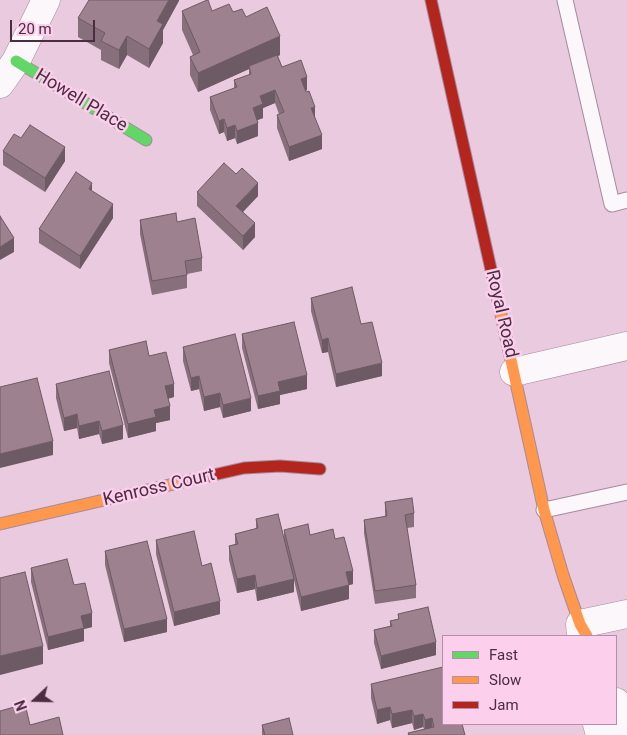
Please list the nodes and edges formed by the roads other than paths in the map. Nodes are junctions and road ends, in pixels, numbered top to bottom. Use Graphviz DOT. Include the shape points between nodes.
graph roads {
  1 [pos="46,0"];
  2 [pos="431,0"];
  3 [pos="565,0"];
  4 [pos="16,61"];
  5 [pos="0,84"];
  6 [pos="146,140"];
  7 [pos="627,200"];
  8 [pos="627,346"];
  9 [pos="514,372"];
  10 [pos="320,469"];
  11 [pos="627,492"];
  12 [pos="544,510"];
  13 [pos="0,524"];
  14 [pos="627,614"];
  15 [pos="583,632"];
  16 [pos="617,705"];
  17 [pos="625,735"];
  1 -- 4 [label="street"];
  2 -- 9 [label="street, Royal Road"];
  3 -- 7 [label="lane" via="612,204"];
  4 -- 5 [label="street"];
  4 -- 6 [label="street, Howell Place"];
  8 -- 9 [label="street"];
  9 -- 12 [label="street, Royal Road"];
  10 -- 13 [label="street, Kenross Court" via="244,468"];
  11 -- 12 [label="lane"];
  12 -- 15 [label="street, Royal Road"];
  14 -- 15 [label="street"];
  16 -- 17 [label="street"];
}
